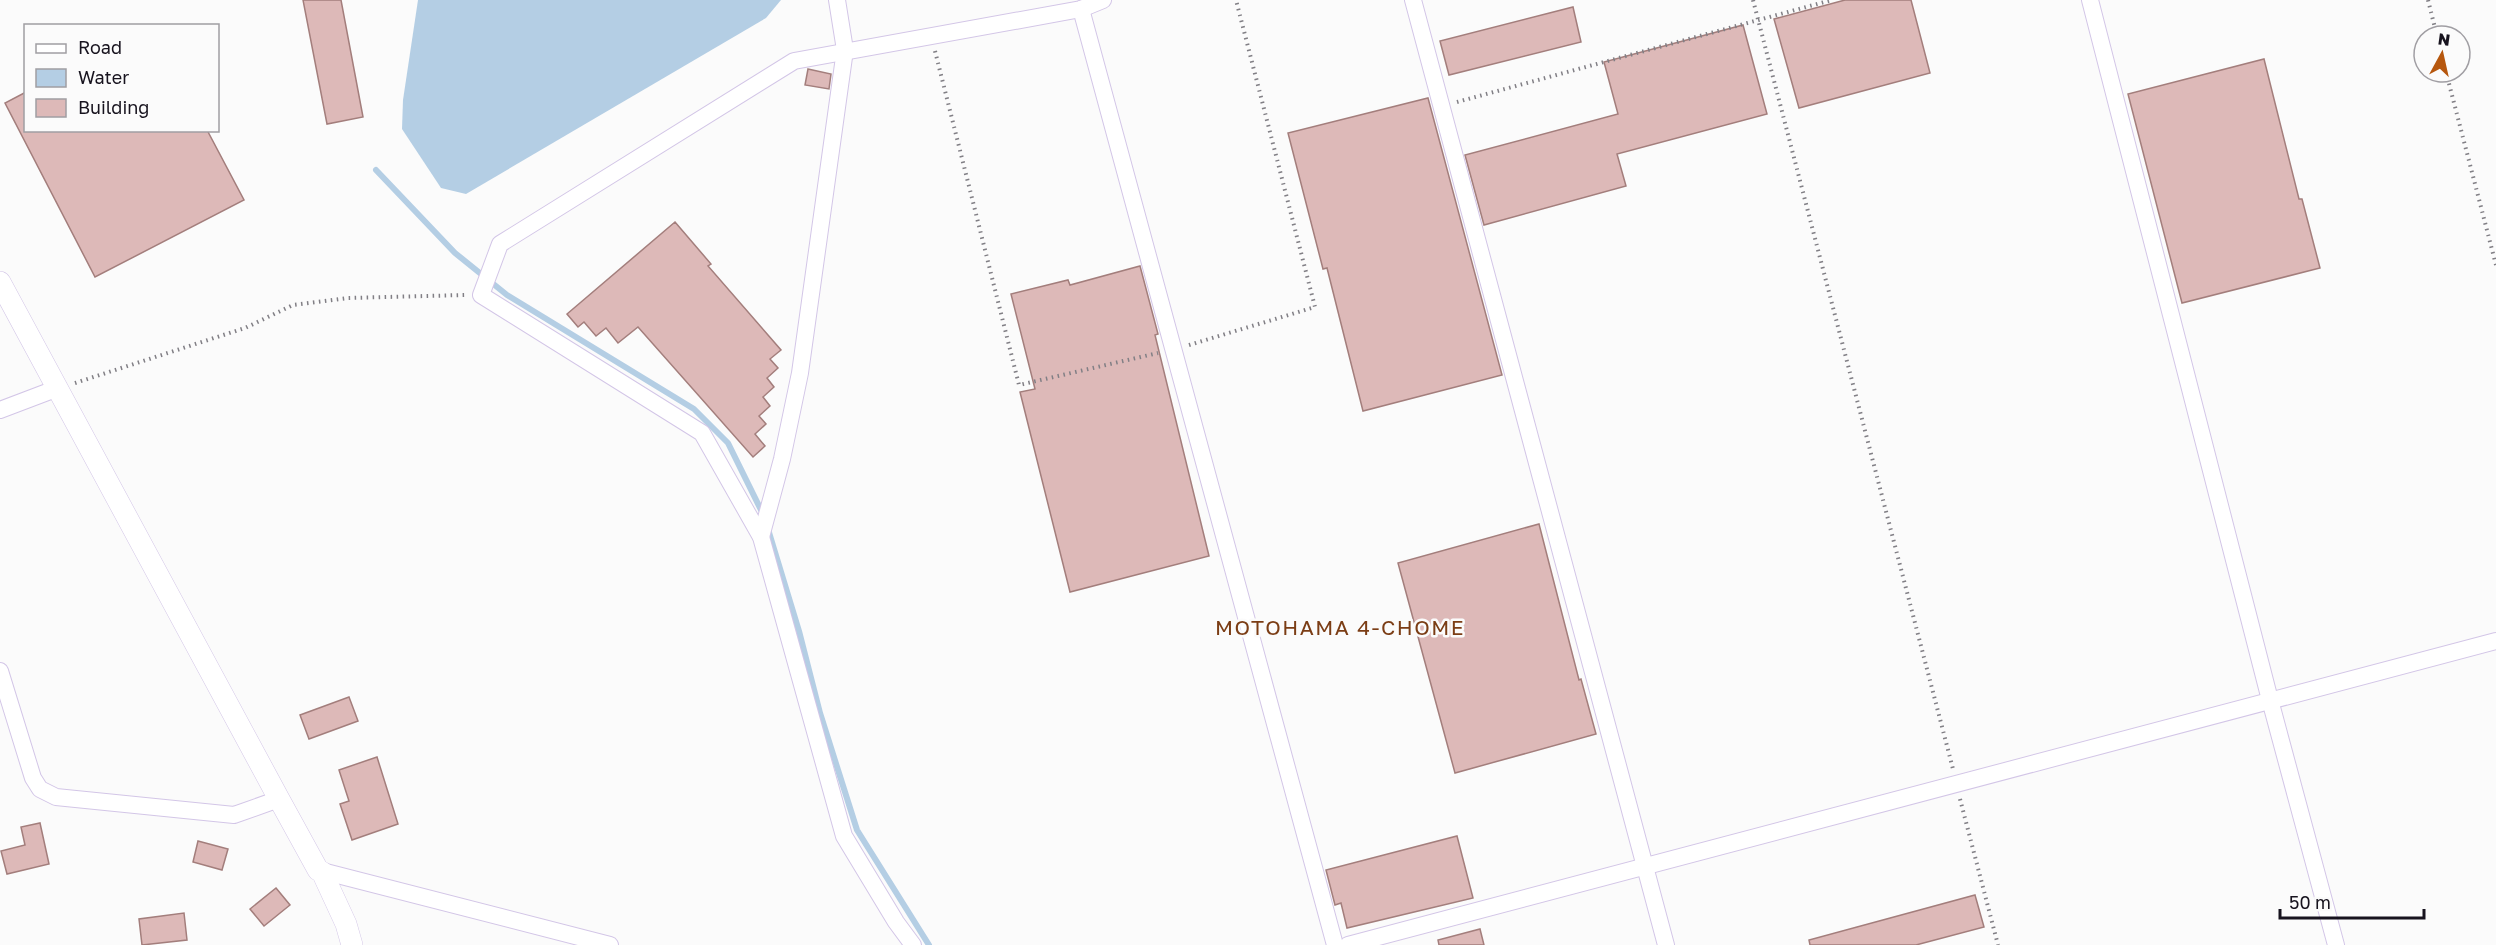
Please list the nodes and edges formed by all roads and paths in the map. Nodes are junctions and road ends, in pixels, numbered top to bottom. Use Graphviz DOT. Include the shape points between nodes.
graph roads {
  1 [pos="837,0"];
  2 [pos="1103,0"];
  3 [pos="1413,0"];
  4 [pos="1753,0"];
  5 [pos="1832,0"];
  6 [pos="2090,0"];
  7 [pos="2428,0"];
  8 [pos="1081,9"];
  9 [pos="1758,20"];
  10 [pos="2434,24"];
  11 [pos="845,50"];
  12 [pos="2449,84"];
  13 [pos="1442,106"];
  14 [pos="2496,264"];
  15 [pos="0,282"];
  16 [pos="482,295"];
  17 [pos="58,388"];
  18 [pos="0,410"];
  19 [pos="761,537"];
  20 [pos="2496,641"];
  21 [pos="0,671"];
  22 [pos="2270,700"];
  23 [pos="1956,784"];
  24 [pos="279,799"];
  25 [pos="1645,866"];
  26 [pos="318,870"];
  27 [pos="352,945"];
  28 [pos="610,945"];
  29 [pos="913,945"];
  30 [pos="1335,945"];
  31 [pos="1348,945"];
  32 [pos="1666,945"];
  33 [pos="1998,945"];
  34 [pos="2336,945"];
  1 -- 11 [label="street"];
  2 -- 8 [label="street"];
  3 -- 13 [label="street"];
  4 -- 9 [label="path"];
  5 -- 9 [label="path"];
  6 -- 22 [label="street"];
  7 -- 10 [label="path"];
  8 -- 11 [label="street"];
  8 -- 30 [label="street"];
  9 -- 13 [label="path"];
  9 -- 23 [label="path"];
  11 -- 16 [label="street" via="794,61 500,244"];
  11 -- 19 [label="street" via="800,373"];
  12 -- 14 [label="path"];
  13 -- 25 [label="street"];
  15 -- 17 [label="street"];
  16 -- 17 [label="path" via="348,298 293,305 244,328"];
  16 -- 19 [label="street" via="702,433"];
  17 -- 18 [label="street"];
  17 -- 24 [label="street"];
  19 -- 29 [label="street" via="844,836"];
  20 -- 22 [label="street"];
  21 -- 24 [label="street" via="33,778 40,789 56,797 234,815"];
  22 -- 23 [label="street"];
  22 -- 34 [label="street"];
  23 -- 25 [label="street"];
  23 -- 33 [label="path"];
  24 -- 26 [label="street"];
  25 -- 31 [label="street"];
  25 -- 32 [label="street"];
  26 -- 27 [label="street"];
  26 -- 28 [label="street"];
}
